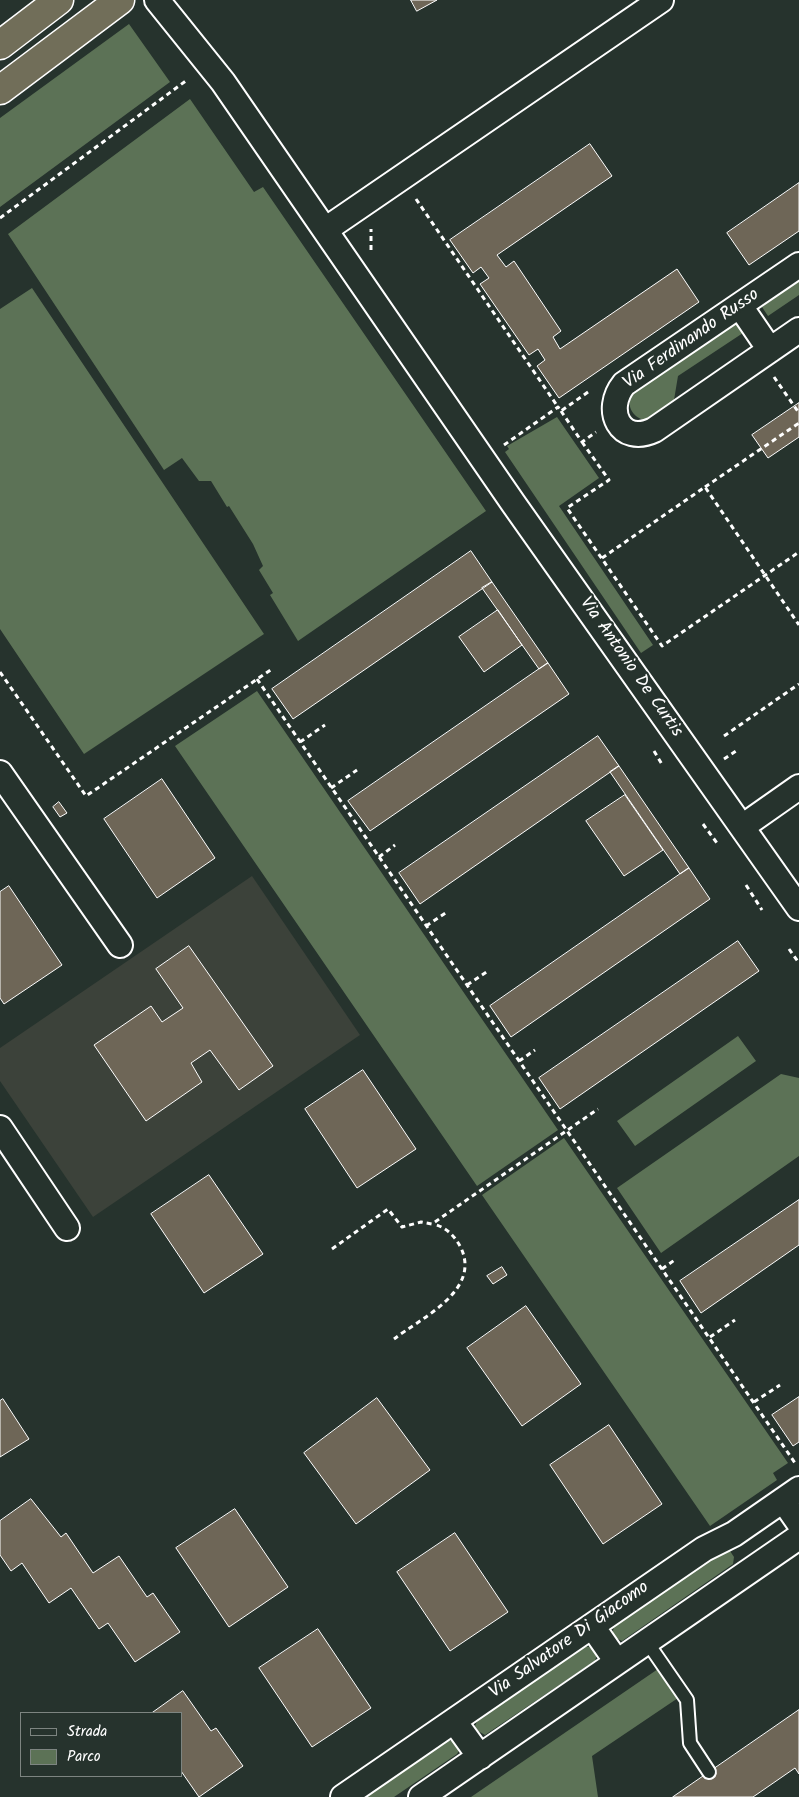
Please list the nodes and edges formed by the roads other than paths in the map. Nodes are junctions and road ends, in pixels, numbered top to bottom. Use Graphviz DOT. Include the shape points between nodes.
graph roads {
  1 [pos="120,0"];
  2 [pos="157,0"];
  3 [pos="661,0"];
  4 [pos="50,7"];
  5 [pos="0,45"];
  6 [pos="0,90"];
  7 [pos="325,230"];
  8 [pos="799,265"];
  9 [pos="740,306"];
  10 [pos="799,330"];
  11 [pos="765,353"];
  12 [pos="0,773"];
  13 [pos="799,788"];
  14 [pos="742,827"];
  15 [pos="799,908"];
  16 [pos="120,945"];
  17 [pos="0,1128"];
  18 [pos="67,1228"];
  19 [pos="791,1494"];
  20 [pos="799,1523"];
  21 [pos="799,1537"];
  22 [pos="592,1626"];
  23 [pos="647,1642"];
  24 [pos="617,1662"];
  25 [pos="454,1721"];
  26 [pos="480,1757"];
  27 [pos="709,1772"];
  28 [pos="343,1797"];
  29 [pos="421,1797"];
  1 -- 6 [label="highway"];
  2 -- 7 [label="street, Via Antonio De Curtis" via="223,82"];
  3 -- 7 [label="street"];
  4 -- 5 [label="highway"];
  7 -- 14 [label="street, Via Antonio De Curtis"];
  8 -- 9 [label="street, Via Ferdinando Russo"];
  9 -- 11 [label="street"];
  9 -- 11 [label="street, Via Ferdinando Russo" via="624,384 615,400 616,418 629,433 646,434"];
  10 -- 11 [label="street"];
  12 -- 16 [label="street"];
  13 -- 14 [label="street"];
  14 -- 15 [label="street, Via Antonio De Curtis"];
  17 -- 18 [label="street"];
  19 -- 20 [label="street"];
  19 -- 22 [label="street, Via Salvatore Di Giacomo"];
  21 -- 23 [label="street"];
  22 -- 24 [label="street"];
  22 -- 25 [label="street, Via Salvatore Di Giacomo"];
  23 -- 24 [label="street"];
  23 -- 27 [label="lane" via="687,1700 690,1743"];
  24 -- 26 [label="street"];
  25 -- 26 [label="street"];
  25 -- 28 [label="street, Via Salvatore Di Giacomo"];
  26 -- 29 [label="street"];
}
